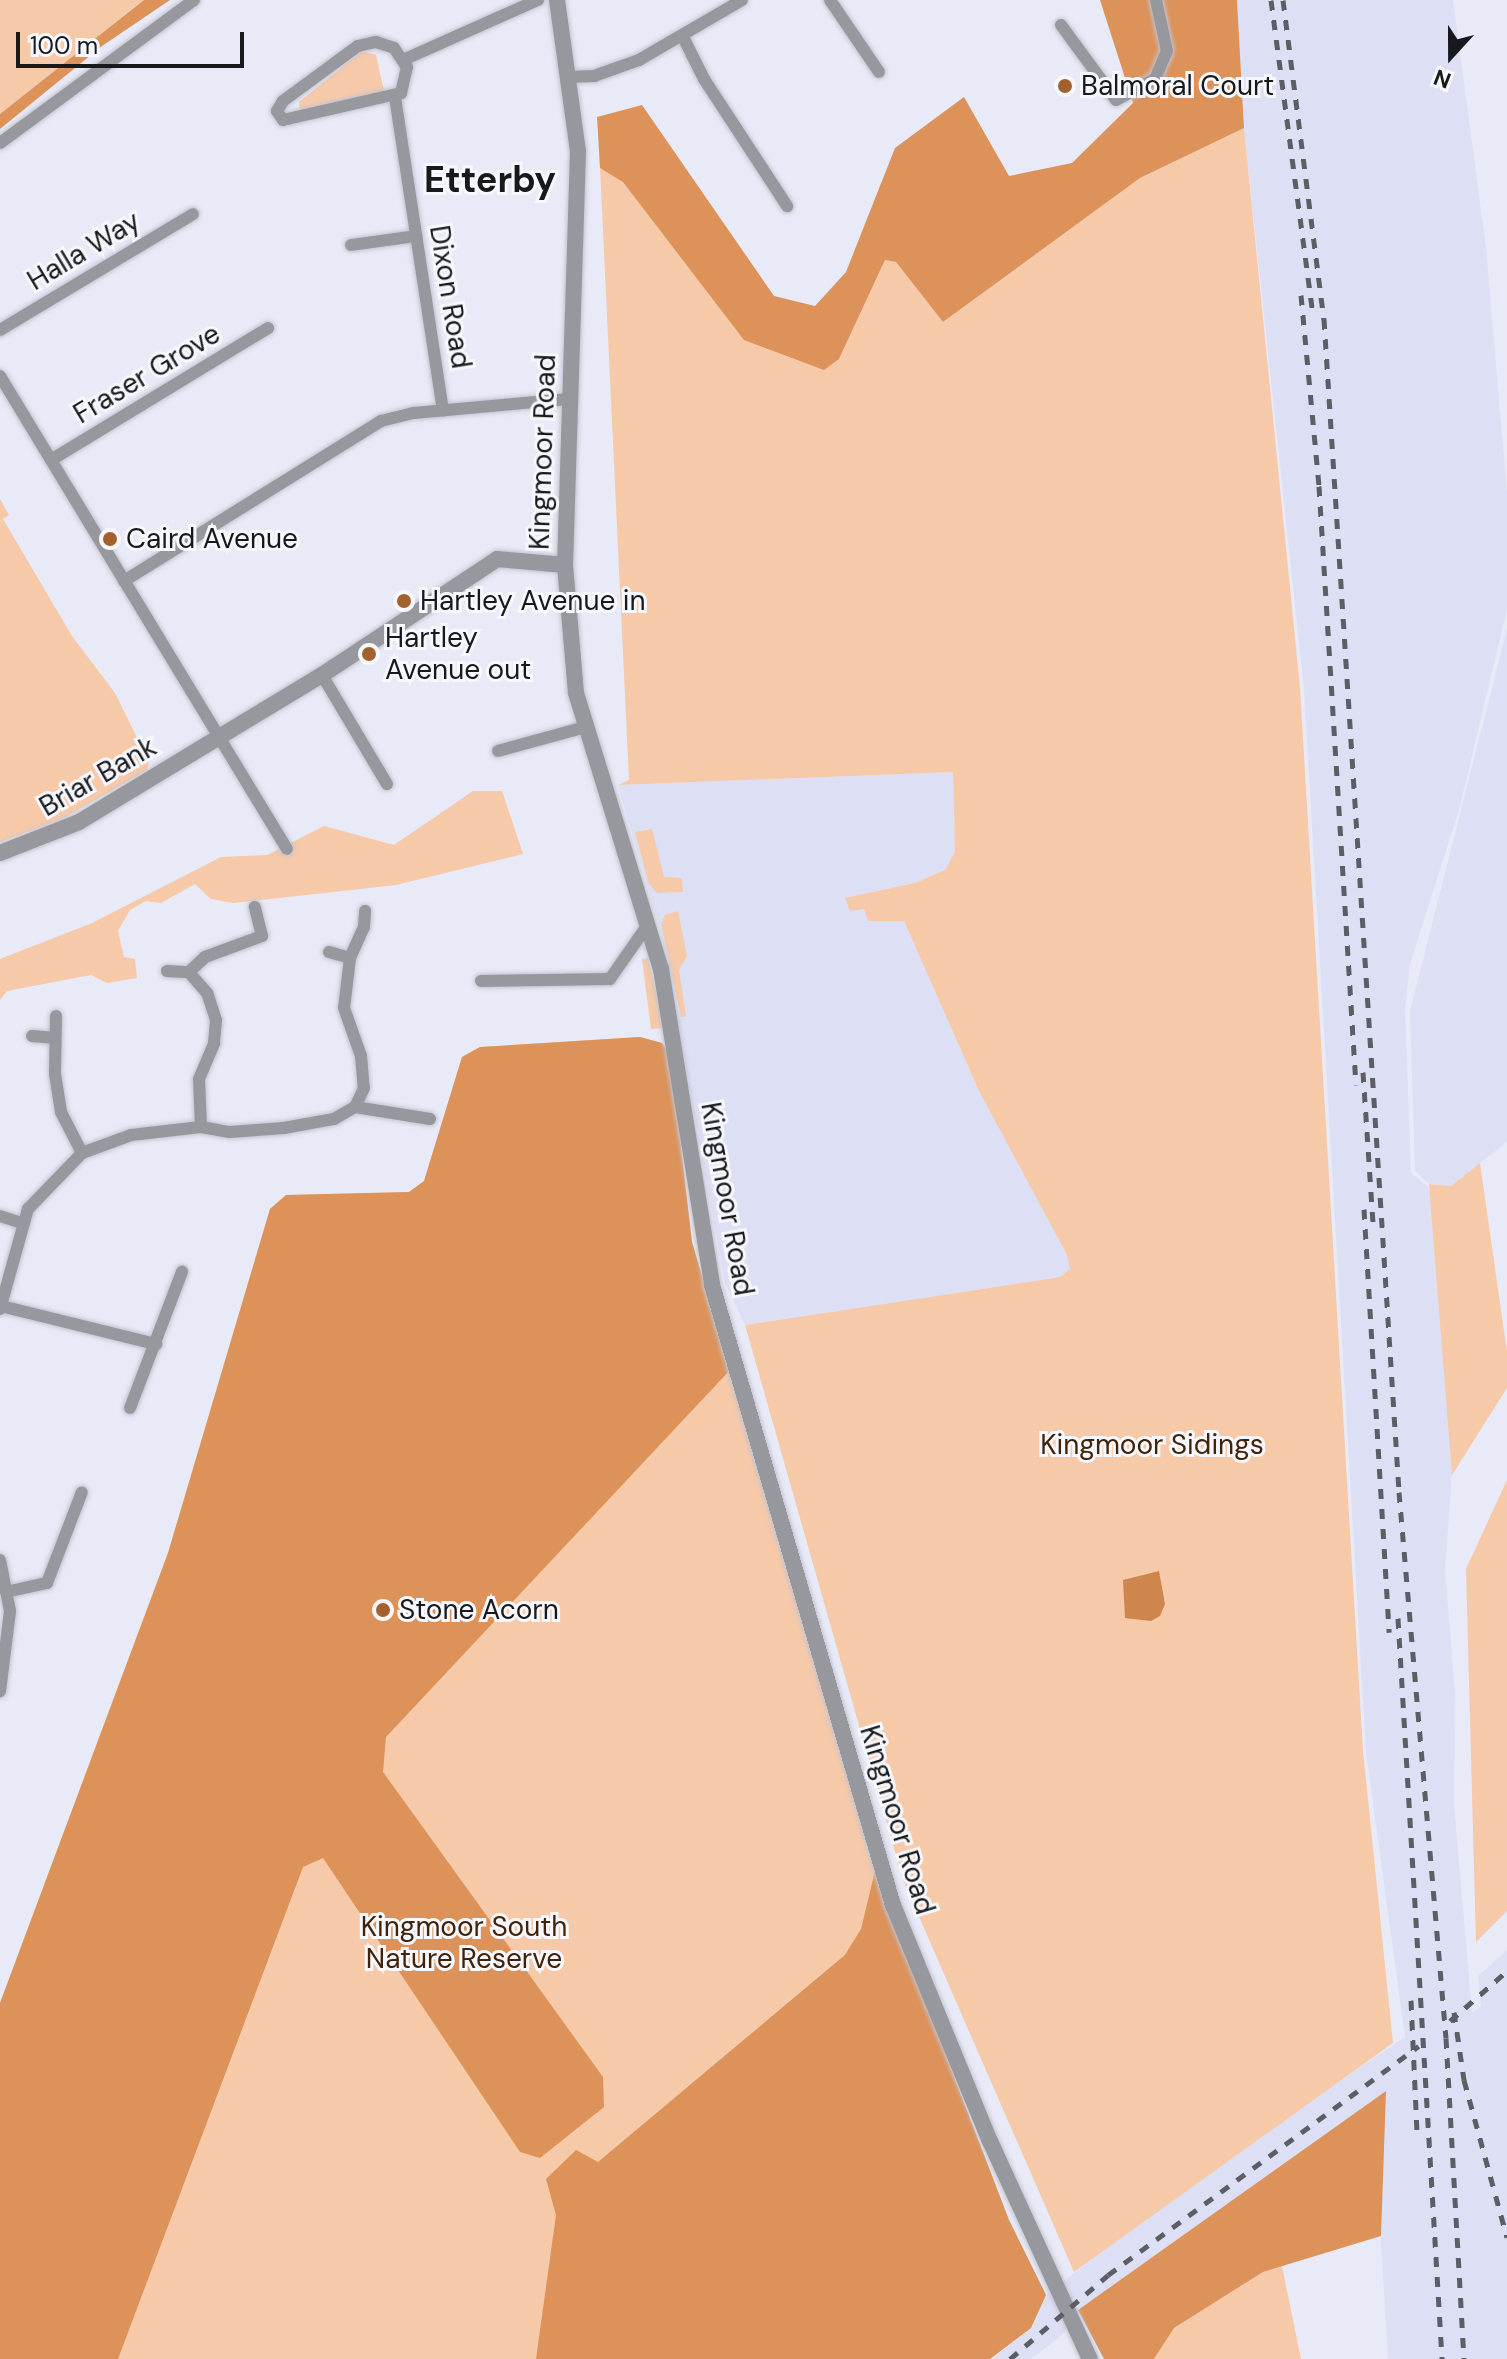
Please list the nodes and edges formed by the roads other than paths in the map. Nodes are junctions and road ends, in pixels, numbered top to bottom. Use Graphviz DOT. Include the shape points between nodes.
graph roads {
  1 [pos="194,0"];
  2 [pos="538,0"];
  3 [pos="557,0"];
  4 [pos="742,0"];
  5 [pos="830,0"];
  6 [pos="1156,0"];
  7 [pos="724,6"];
  8 [pos="1061,25"];
  9 [pos="683,37"];
  10 [pos="403,60"];
  11 [pos="879,72"];
  12 [pos="567,77"];
  13 [pos="395,97"];
  14 [pos="0,143"];
  15 [pos="787,206"];
  16 [pos="193,214"];
  17 [pos="416,236"];
  18 [pos="351,245"];
  19 [pos="268,328"];
  20 [pos="0,330"];
  21 [pos="0,376"];
  22 [pos="569,399"];
  23 [pos="443,410"];
  24 [pos="51,460"];
  25 [pos="565,565"];
  26 [pos="124,581"];
  27 [pos="322,675"];
  28 [pos="586,727"];
  29 [pos="217,736"];
  30 [pos="498,751"];
  31 [pos="387,784"];
  32 [pos="287,849"];
  33 [pos="0,853"];
  34 [pos="255,907"];
  35 [pos="365,911"];
  36 [pos="647,926"];
  37 [pos="329,952"];
  38 [pos="350,958"];
  39 [pos="167,971"];
  40 [pos="189,972"];
  41 [pos="481,981"];
  42 [pos="56,1016"];
  43 [pos="32,1036"];
  44 [pos="53,1038"];
  45 [pos="355,1107"];
  46 [pos="430,1119"];
  47 [pos="201,1127"];
  48 [pos="82,1153"];
  49 [pos="0,1216"];
  50 [pos="21,1223"];
  51 [pos="182,1272"];
  52 [pos="0,1308"];
  53 [pos="156,1344"];
  54 [pos="130,1408"];
  55 [pos="82,1492"];
  56 [pos="0,1560"];
  57 [pos="6,1592"];
  58 [pos="0,1691"];
  59 [pos="1090,2359"];
  1 -- 14 [label="street"];
  2 -- 10 [label="street"];
  3 -- 12 [label="street, Kingmoor Road"];
  4 -- 7 [label="street"];
  5 -- 11 [label="street"];
  6 -- 8 [label="street" via="1167,51 1155,79 1116,100"];
  7 -- 9 [label="street"];
  9 -- 12 [label="street" via="613,71"];
  9 -- 15 [label="street" via="704,79"];
  10 -- 13 [label="street" via="407,78"];
  10 -- 13 [label="street" via="386,44 358,46 283,101 277,111 288,120"];
  12 -- 22 [label="street, Kingmoor Road" via="580,207"];
  13 -- 17 [label="street, Dixon Road"];
  16 -- 20 [label="street, Halla Way"];
  17 -- 18 [label="street"];
  17 -- 23 [label="street, Dixon Road"];
  19 -- 24 [label="street, Fraser Grove"];
  21 -- 24 [label="street"];
  22 -- 23 [label="street"];
  22 -- 25 [label="street, Kingmoor Road"];
  23 -- 26 [label="street" via="381,421"];
  24 -- 26 [label="street"];
  25 -- 27 [label="street, Briar Bank" via="497,559"];
  25 -- 28 [label="street, Kingmoor Road" via="576,693"];
  26 -- 29 [label="street"];
  27 -- 29 [label="street, Briar Bank"];
  27 -- 31 [label="street"];
  28 -- 30 [label="street"];
  28 -- 36 [label="street, Kingmoor Road"];
  29 -- 32 [label="street"];
  29 -- 33 [label="street, Briar Bank" via="79,822"];
  34 -- 40 [label="street" via="262,936 205,957"];
  35 -- 38 [label="street" via="360,940"];
  36 -- 41 [label="street" via="610,979"];
  36 -- 59 [label="street, Kingmoor Road" via="673,1030 712,1285 893,1905 990,2141"];
  37 -- 38 [label="street"];
  38 -- 45 [label="street" via="344,1008 361,1056 364,1088"];
  39 -- 40 [label="street"];
  40 -- 47 [label="street" via="207,993 216,1020 214,1043 199,1079"];
  42 -- 44 [label="street"];
  43 -- 44 [label="street"];
  44 -- 48 [label="street" via="61,1112"];
  45 -- 46 [label="street"];
  45 -- 47 [label="street" via="334,1119 284,1128 230,1132"];
  47 -- 48 [label="street" via="131,1135"];
  48 -- 50 [label="street" via="50,1179"];
  49 -- 50 [label="street"];
  50 -- 52 [label="street"];
  51 -- 53 [label="street"];
  52 -- 53 [label="street"];
  53 -- 54 [label="street"];
  55 -- 57 [label="street" via="47,1583"];
  56 -- 57 [label="street"];
  57 -- 58 [label="street" via="10,1611"];
}
